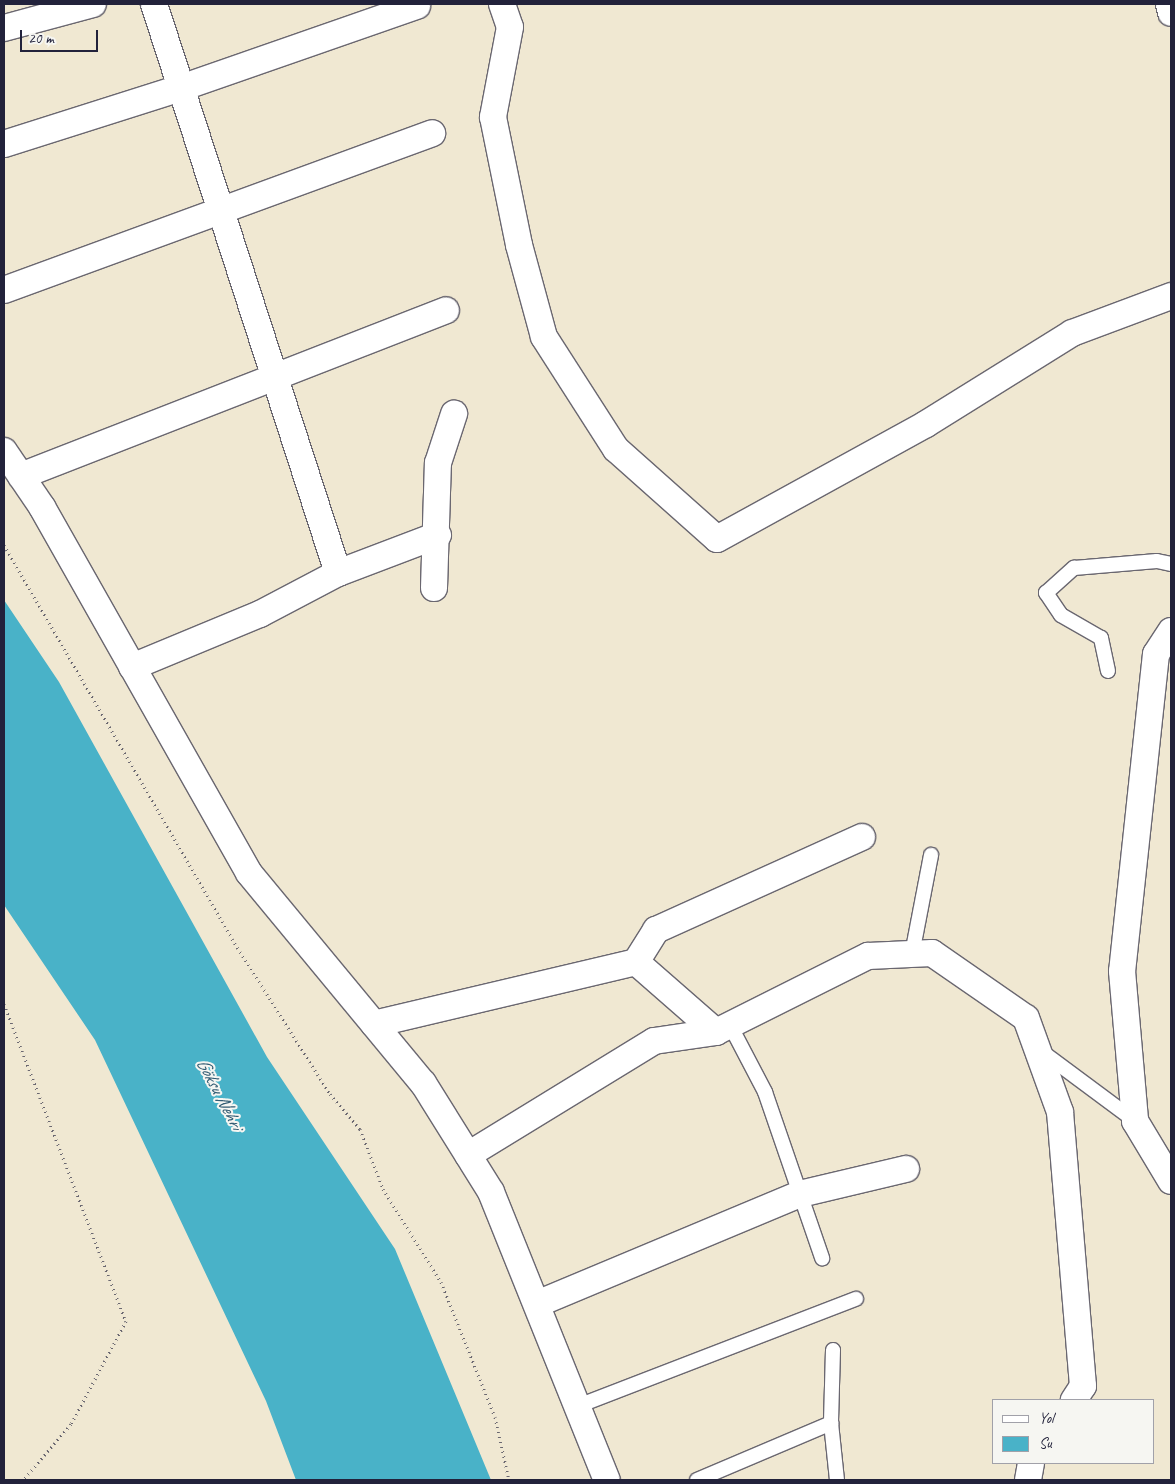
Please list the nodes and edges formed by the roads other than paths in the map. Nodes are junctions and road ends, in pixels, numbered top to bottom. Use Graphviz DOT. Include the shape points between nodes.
graph roads {
  1 [pos="93,4"];
  2 [pos="154,4"];
  3 [pos="502,4"];
  4 [pos="1169,4"];
  5 [pos="417,6"];
  6 [pos="1171,13"];
  7 [pos="4,28"];
  8 [pos="181,88"];
  9 [pos="432,133"];
  10 [pos="4,144"];
  11 [pos="220,211"];
  12 [pos="4,290"];
  13 [pos="1171,296"];
  14 [pos="446,310"];
  15 [pos="274,377"];
  16 [pos="454,414"];
  17 [pos="4,451"];
  18 [pos="21,476"];
  19 [pos="438,535"];
  20 [pos="1171,564"];
  21 [pos="338,573"];
  22 [pos="434,588"];
  23 [pos="1171,631"];
  24 [pos="132,667"];
  25 [pos="1108,671"];
  26 [pos="862,837"];
  27 [pos="931,855"];
  28 [pos="912,954"];
  29 [pos="636,962"];
  30 [pos="374,1024"];
  31 [pos="723,1028"];
  32 [pos="1037,1048"];
  33 [pos="1135,1121"];
  34 [pos="468,1155"];
  35 [pos="906,1169"];
  36 [pos="1171,1181"];
  37 [pos="800,1194"];
  38 [pos="822,1258"];
  39 [pos="856,1300"];
  40 [pos="537,1304"];
  41 [pos="834,1350"];
  42 [pos="1075,1399"];
  43 [pos="578,1406"];
  44 [pos="831,1423"];
  45 [pos="1030,1464"];
  46 [pos="607,1480"];
  47 [pos="697,1480"];
  48 [pos="837,1480"];
  49 [pos="1028,1480"];
  1 -- 7 [label="street"];
  2 -- 8 [label="street"];
  3 -- 13 [label="street" via="510,27 493,117 519,245 544,337 616,449 717,539 926,424 1072,333"];
  4 -- 6 [label="street"];
  5 -- 8 [label="street"];
  8 -- 10 [label="street"];
  8 -- 11 [label="street"];
  9 -- 11 [label="street"];
  11 -- 12 [label="street"];
  11 -- 15 [label="street"];
  14 -- 15 [label="street"];
  15 -- 18 [label="street"];
  15 -- 21 [label="street"];
  16 -- 19 [label="street" via="438,463"];
  17 -- 18 [label="street"];
  18 -- 24 [label="street" via="42,507"];
  19 -- 21 [label="street"];
  19 -- 22 [label="street"];
  20 -- 25 [label="lane" via="1157,561 1074,568 1046,593 1061,615 1101,638"];
  21 -- 24 [label="street" via="260,614"];
  23 -- 33 [label="street" via="1156,654 1122,971"];
  24 -- 30 [label="street" via="249,873"];
  26 -- 29 [label="street" via="656,930"];
  27 -- 28 [label="lane"];
  28 -- 31 [label="street" via="868,956"];
  28 -- 32 [label="street" via="932,953 1026,1018"];
  29 -- 30 [label="street"];
  29 -- 31 [label="street"];
  30 -- 34 [label="street" via="423,1083"];
  31 -- 34 [label="street" via="654,1041"];
  31 -- 37 [label="lane" via="765,1092"];
  32 -- 33 [label="lane"];
  32 -- 42 [label="street" via="1060,1112 1083,1386"];
  33 -- 36 [label="street"];
  34 -- 40 [label="street" via="491,1192"];
  35 -- 37 [label="street"];
  37 -- 38 [label="lane"];
  37 -- 40 [label="street"];
  39 -- 43 [label="lane"];
  40 -- 43 [label="street"];
  41 -- 44 [label="lane"];
  43 -- 46 [label="street"];
  44 -- 47 [label="lane"];
  44 -- 48 [label="lane"];
  45 -- 49 [label="street"];
}
